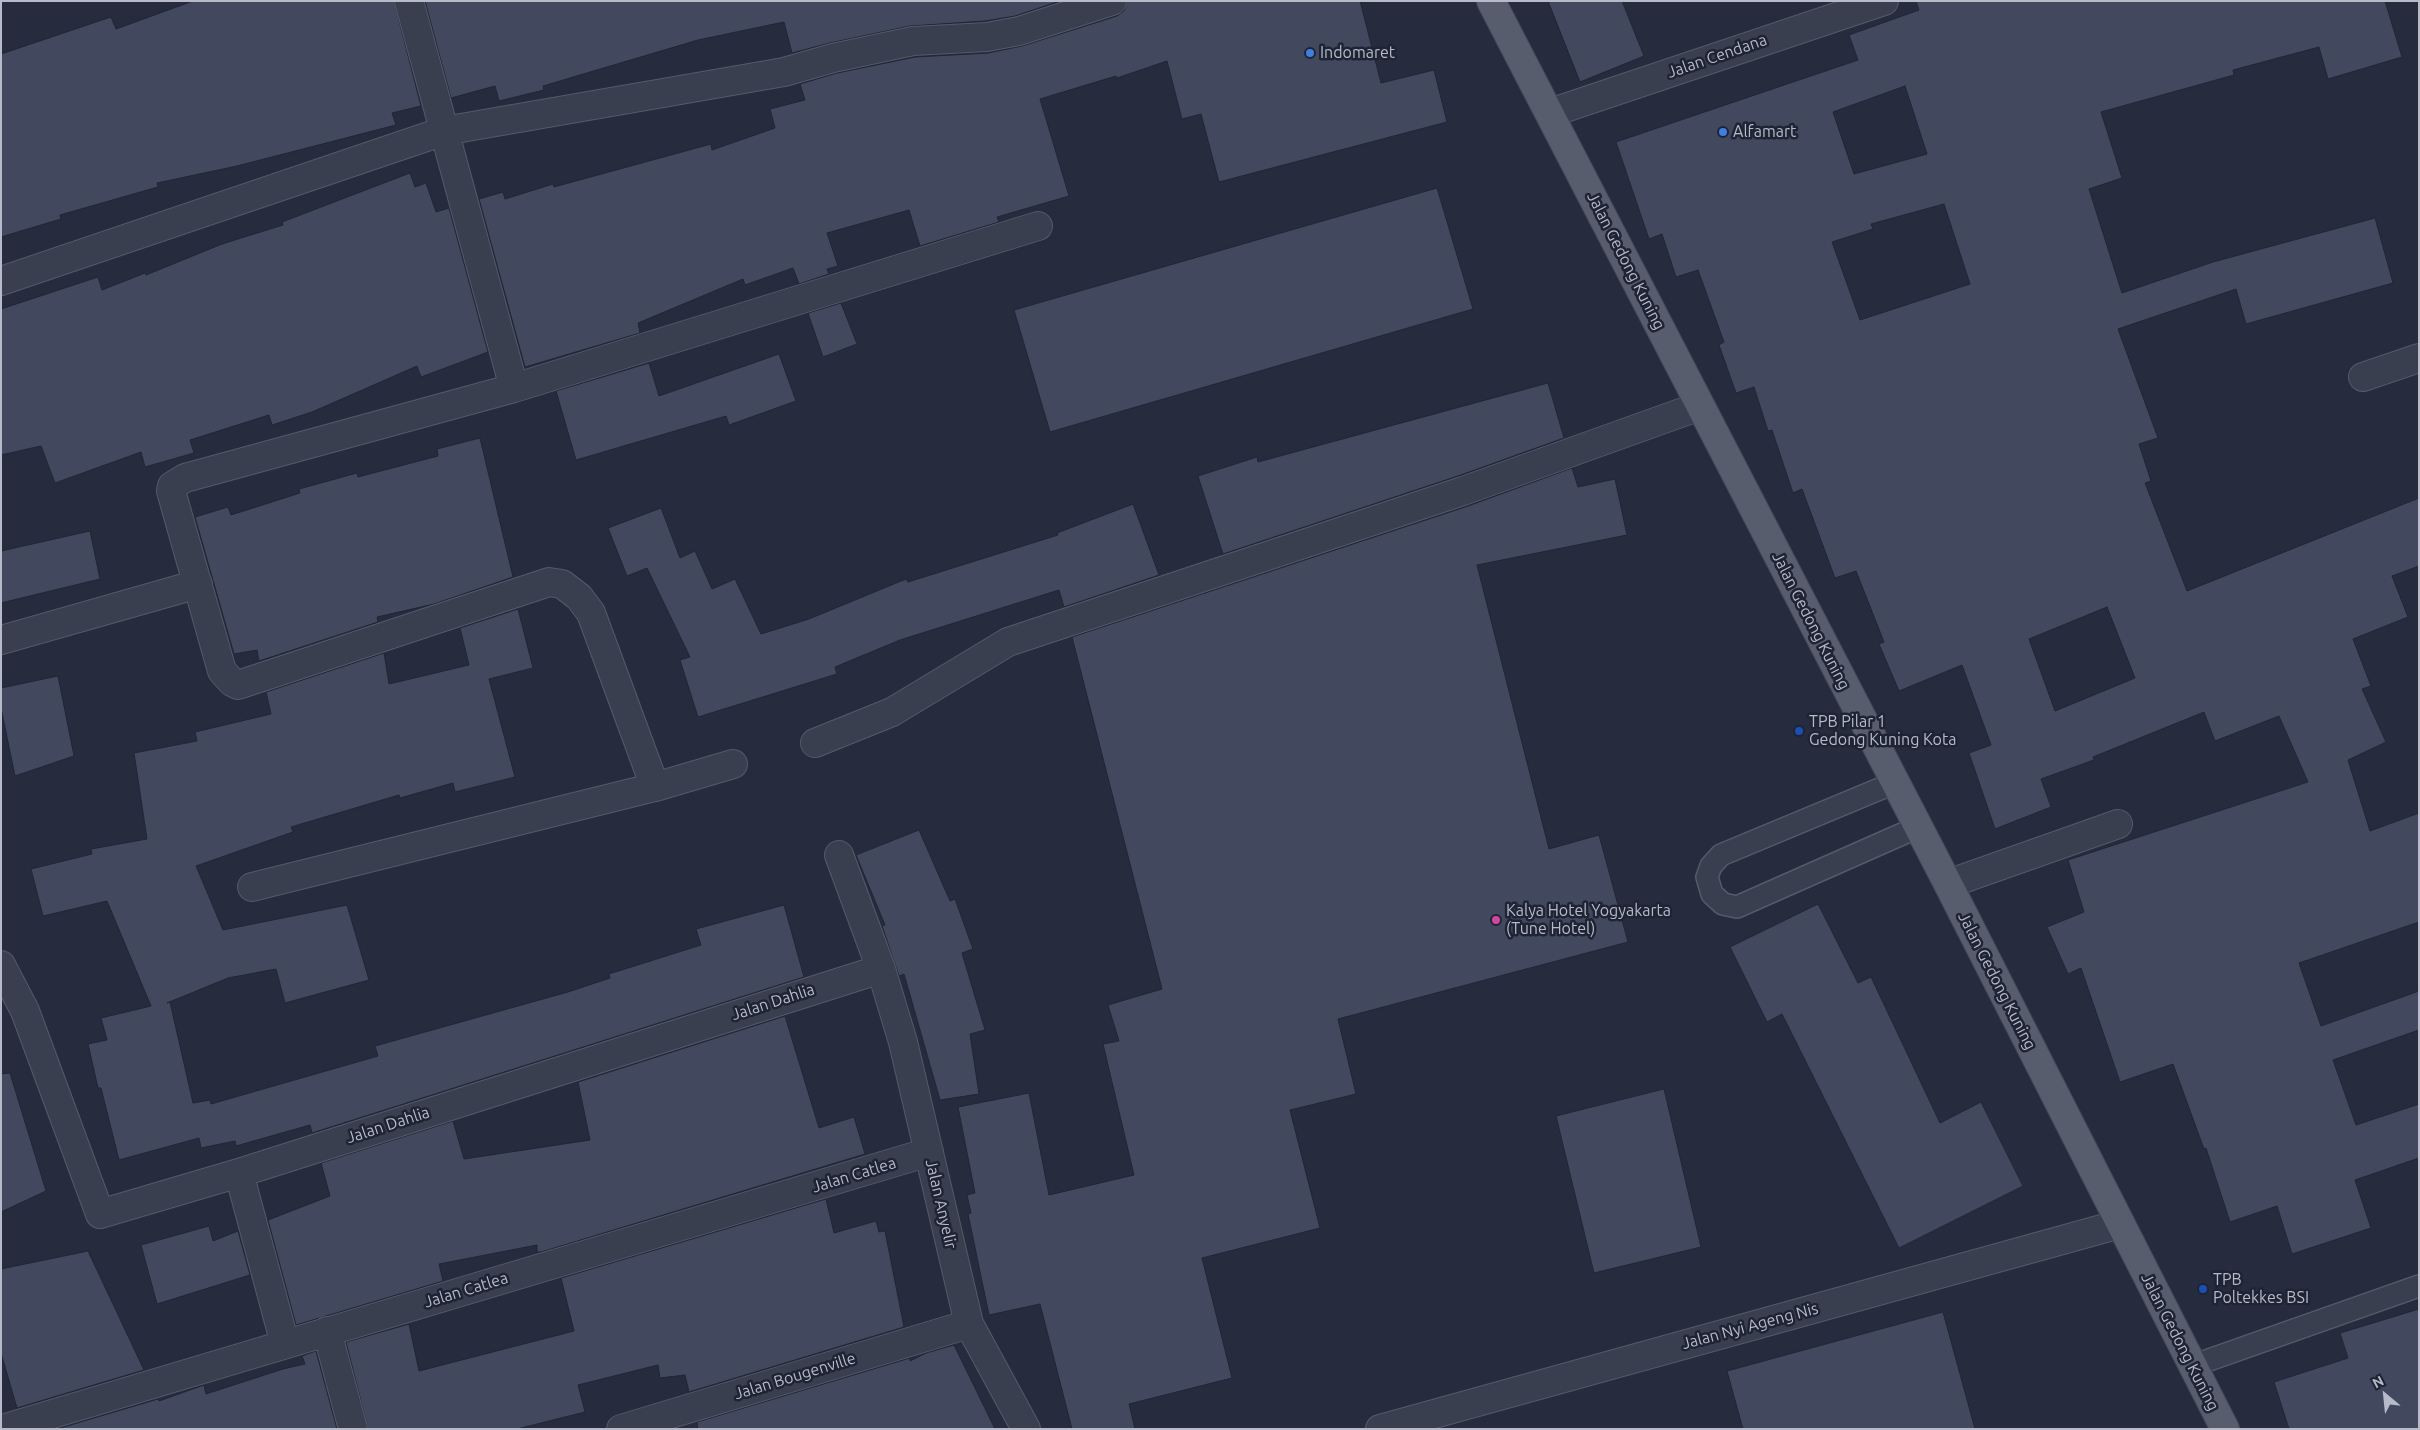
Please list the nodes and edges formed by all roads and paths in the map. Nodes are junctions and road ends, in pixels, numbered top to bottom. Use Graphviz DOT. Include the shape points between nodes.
graph roads {
  1 [pos="409,1"];
  2 [pos="1112,1"];
  3 [pos="1491,1"];
  4 [pos="1884,1"];
  5 [pos="1550,113"];
  6 [pos="444,131"];
  7 [pos="1038,226"];
  8 [pos="1,281"];
  9 [pos="2419,358"];
  10 [pos="2363,377"];
  11 [pos="514,388"];
  12 [pos="1700,406"];
  13 [pos="198,584"];
  14 [pos="1,640"];
  15 [pos="815,743"];
  16 [pos="733,764"];
  17 [pos="1894,783"];
  18 [pos="654,787"];
  19 [pos="2118,824"];
  20 [pos="1918,827"];
  21 [pos="839,855"];
  22 [pos="1948,884"];
  23 [pos="252,887"];
  24 [pos="1,965"];
  25 [pos="881,969"];
  26 [pos="930,1152"];
  27 [pos="239,1173"];
  28 [pos="2120,1224"];
  29 [pos="2419,1286"];
  30 [pos="970,1324"];
  31 [pos="328,1331"];
  32 [pos="285,1344"];
  33 [pos="2192,1366"];
  34 [pos="2,1429"];
  35 [pos="353,1429"];
  36 [pos="622,1429"];
  37 [pos="1026,1429"];
  38 [pos="1380,1429"];
  39 [pos="2224,1429"];
  1 -- 6 [label="street"];
  2 -- 6 [label="street" via="1019,31 913,41 784,72"];
  3 -- 5 [label="main road, Jalan Gedong Kuning"];
  4 -- 5 [label="street, Jalan Cendana"];
  5 -- 12 [label="main road, Jalan Gedong Kuning"];
  6 -- 8 [label="street"];
  6 -- 11 [label="street"];
  7 -- 11 [label="street"];
  9 -- 10 [label="street"];
  11 -- 13 [label="street" via="177,482 171,491"];
  12 -- 15 [label="street" via="1464,491 1008,642 892,712"];
  12 -- 17 [label="main road, Jalan Gedong Kuning"];
  13 -- 14 [label="street"];
  13 -- 18 [label="street" via="222,671 238,685 549,582 562,584 579,597 591,613"];
  16 -- 18 [label="street"];
  17 -- 20 [label="main road, Jalan Gedong Kuning"];
  17 -- 20 [label="lane" via="1720,855 1707,877 1712,894 1723,904 1738,907"];
  18 -- 23 [label="street"];
  19 -- 22 [label="street"];
  20 -- 22 [label="main road, Jalan Gedong Kuning"];
  21 -- 25 [label="street, Jalan Anyelir"];
  22 -- 28 [label="main road, Jalan Gedong Kuning"];
  24 -- 27 [label="street, Jalan Dahlia" via="25,1011 100,1214"];
  25 -- 26 [label="street, Jalan Anyelir"];
  25 -- 27 [label="street, Jalan Dahlia"];
  26 -- 30 [label="street, Jalan Anyelir"];
  26 -- 31 [label="street, Jalan Catlea"];
  27 -- 32 [label="street"];
  28 -- 33 [label="main road, Jalan Gedong Kuning"];
  28 -- 38 [label="street, Jalan Nyi Ageng Nis"];
  29 -- 33 [label="lane"];
  30 -- 36 [label="street, Jalan Bougenville"];
  30 -- 37 [label="street, Jalan Anyelir"];
  31 -- 32 [label="street, Jalan Catlea"];
  31 -- 35 [label="street"];
  32 -- 34 [label="street, Jalan Catlea"];
  33 -- 39 [label="main road, Jalan Gedong Kuning"];
}
